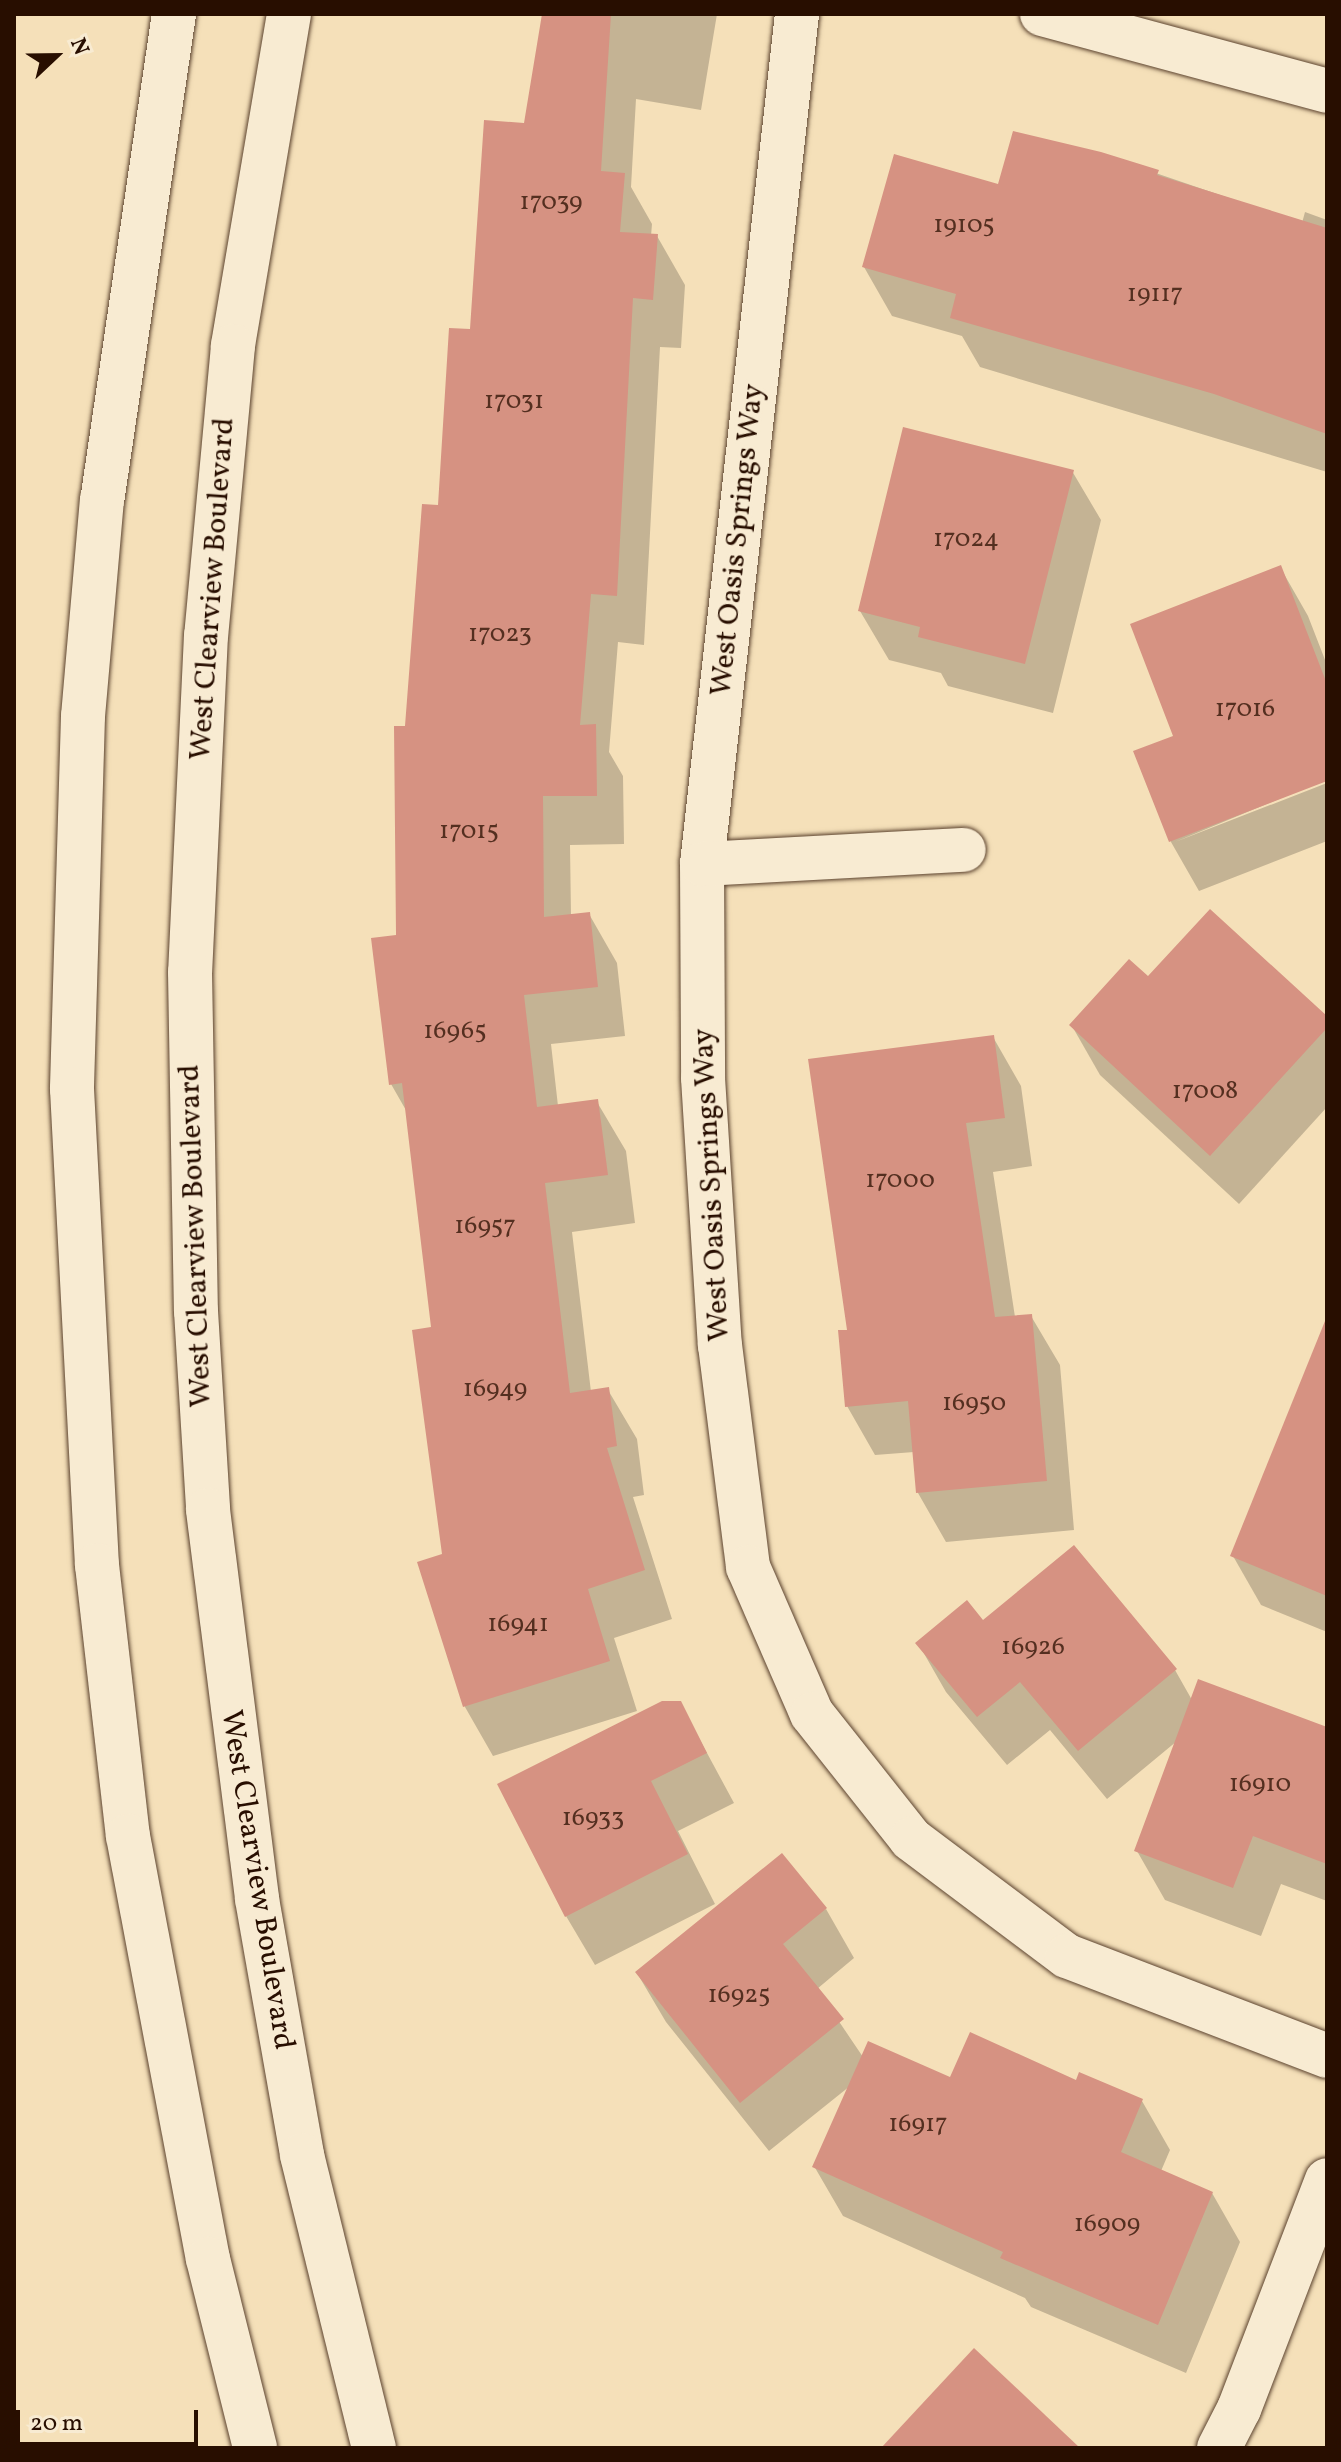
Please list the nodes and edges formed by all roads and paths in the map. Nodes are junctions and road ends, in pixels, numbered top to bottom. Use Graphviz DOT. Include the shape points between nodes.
graph roads {
  1 [pos="174,14"];
  2 [pos="289,14"];
  3 [pos="797,14"];
  4 [pos="1042,14"];
  5 [pos="1327,91"];
  6 [pos="964,850"];
  7 [pos="702,864"];
  8 [pos="1327,2056"];
  9 [pos="1327,2180"];
  10 [pos="255,2448"];
  11 [pos="374,2448"];
  12 [pos="1219,2448"];
  1 -- 10 [label="street" via="102,499 83,716 72,1089 97,1565 128,1836 208,2259"];
  2 -- 11 [label="street, West Clearview Boulevard" via="233,346 207,620 190,972 196,1311 208,1510 257,1899 302,2155"];
  3 -- 7 [label="street, West Oasis Springs Way"];
  4 -- 5 [label="street"];
  6 -- 7 [label="street"];
  7 -- 8 [label="street, West Oasis Springs Way" via="703,1078 720,1345 748,1567 812,1714 911,1839 1067,1956"];
  9 -- 12 [label="street"];
}
